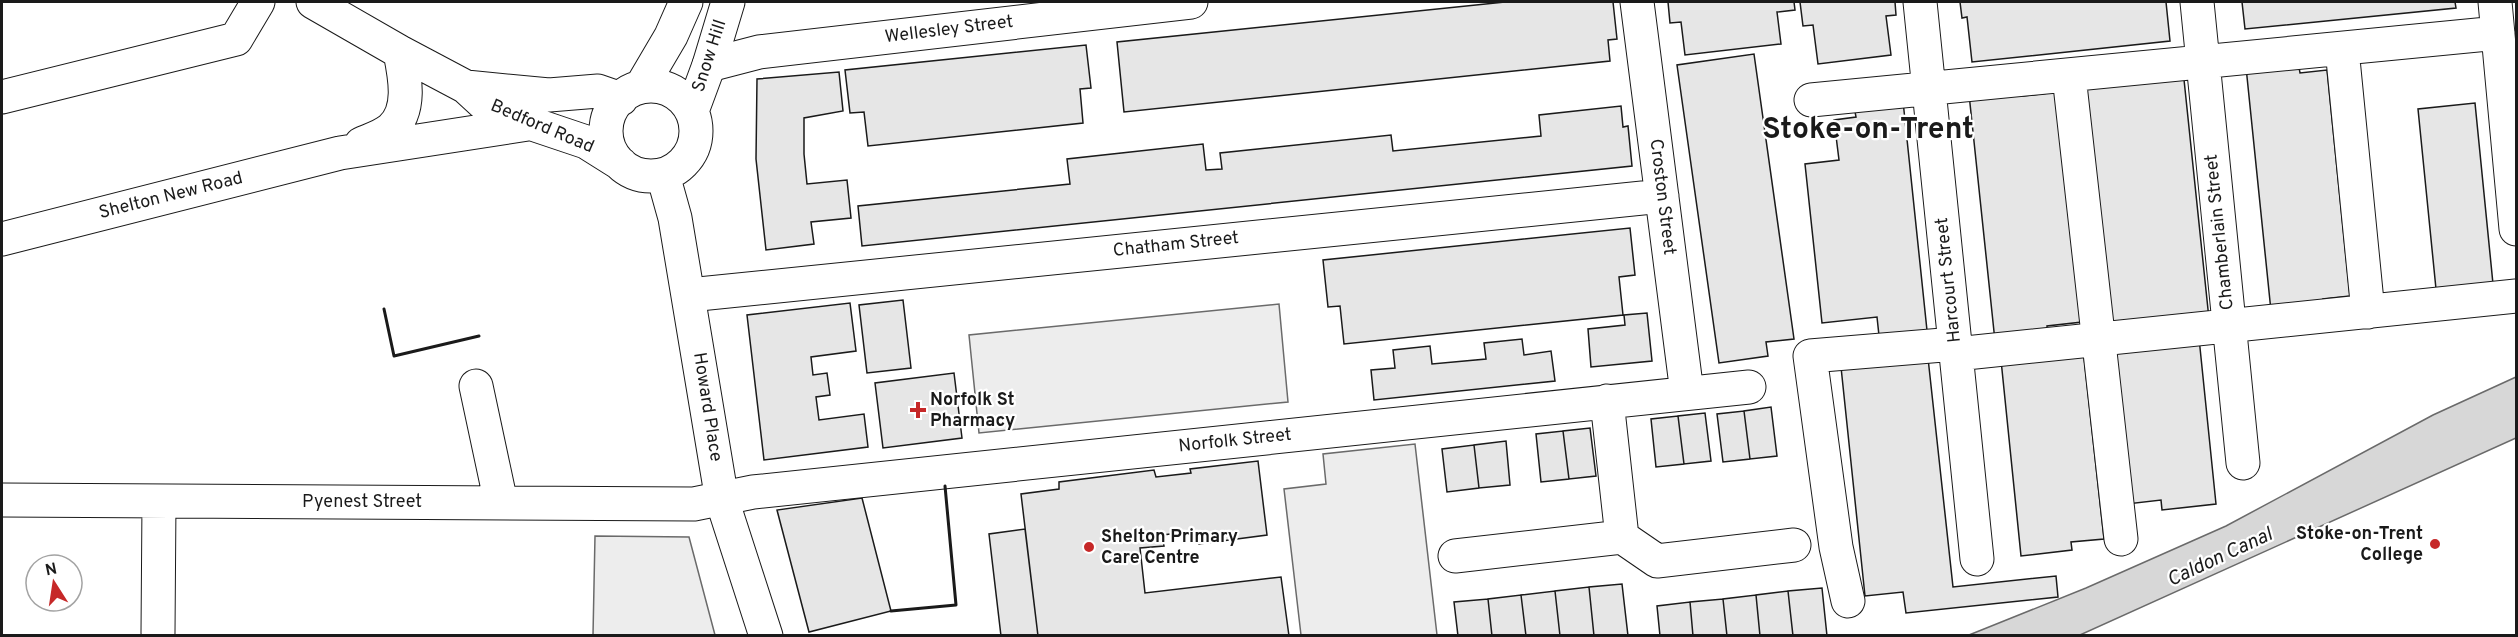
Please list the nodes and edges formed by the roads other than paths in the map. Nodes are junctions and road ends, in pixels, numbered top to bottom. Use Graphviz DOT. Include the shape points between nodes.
graph roads {
  1 [pos="258,2"];
  2 [pos="313,2"];
  3 [pos="686,2"];
  4 [pos="728,2"];
  5 [pos="1191,2"];
  6 [pos="1636,2"];
  7 [pos="1920,2"];
  8 [pos="2198,2"];
  9 [pos="2497,17"];
  10 [pos="2342,49"];
  11 [pos="400,52"];
  12 [pos="2204,63"];
  13 [pos="709,65"];
  14 [pos="2069,76"];
  15 [pos="466,87"];
  16 [pos="1929,90"];
  17 [pos="631,93"];
  18 [pos="2,97"];
  19 [pos="1811,100"];
  20 [pos="692,111"];
  21 [pos="528,124"];
  22 [pos="340,153"];
  23 [pos="621,164"];
  24 [pos="663,175"];
  25 [pos="1662,196"];
  26 [pos="2516,226"];
  27 [pos="2,239"];
  28 [pos="689,295"];
  29 [pos="2517,296"];
  30 [pos="2368,312"];
  31 [pos="2230,326"];
  32 [pos="2099,339"];
  33 [pos="1955,349"];
  34 [pos="476,386"];
  35 [pos="1749,387"];
  36 [pos="1687,393"];
  37 [pos="1607,401"];
  38 [pos="2243,463"];
  39 [pos="2,500"];
  40 [pos="722,500"];
  41 [pos="159,501"];
  42 [pos="501,503"];
  43 [pos="1622,537"];
  44 [pos="2121,539"];
  45 [pos="1794,545"];
  46 [pos="1455,556"];
  47 [pos="1977,559"];
  48 [pos="1848,601"];
  49 [pos="158,633"];
  50 [pos="766,636"];
  1 -- 18 [label="street" via="236,39"];
  2 -- 11 [label="street, Bedford Road"];
  3 -- 17 [label="street" via="671,36"];
  4 -- 13 [label="street, Snow Hill"];
  5 -- 13 [label="street, Wellesley Street" via="759,52"];
  6 -- 25 [label="street, Croston Street"];
  7 -- 16 [label="street, Harcourt Street"];
  8 -- 12 [label="street, Chamberlain Street"];
  9 -- 10 [label="street"];
  9 -- 26 [label="street"];
  10 -- 12 [label="street"];
  10 -- 30 [label="street"];
  11 -- 15 [label="street, Bedford Road"];
  11 -- 22 [label="street, Shelton New Road" via="405,85 400,120 389,131"];
  12 -- 14 [label="street"];
  12 -- 31 [label="street, Chamberlain Street"];
  13 -- 20 [label="street, Snow Hill"];
  14 -- 16 [label="street"];
  14 -- 32 [label="street"];
  15 -- 17 [label="street, Bedford Road" via="549,95"];
  15 -- 21 [label="street, Bedford Road" via="491,110"];
  16 -- 19 [label="street"];
  16 -- 33 [label="street, Harcourt Street"];
  17 -- 20 [label="street" via="656,86 675,92"];
  17 -- 23 [label="street" via="609,115 606,131 610,149"];
  20 -- 24 [label="street" via="696,132 690,154 684,163"];
  21 -- 22 [label="street, Shelton New Road"];
  21 -- 23 [label="street, Bedford Road" via="586,142"];
  22 -- 27 [label="street, Shelton New Road"];
  23 -- 24 [label="street" via="647,176"];
  24 -- 28 [label="street, Howard Place"];
  25 -- 28 [label="street, Chatham Street"];
  25 -- 36 [label="street, Croston Street"];
  28 -- 40 [label="street, Howard Place"];
  29 -- 30 [label="street"];
  30 -- 31 [label="street"];
  31 -- 32 [label="street"];
  31 -- 38 [label="street, Chamberlain Street"];
  32 -- 33 [label="street"];
  32 -- 44 [label="street"];
  33 -- 47 [label="street, Harcourt Street"];
  33 -- 48 [label="street" via="1810,356 1836,547"];
  34 -- 42 [label="street"];
  35 -- 36 [label="street, Norfolk Street"];
  36 -- 37 [label="street, Norfolk Street"];
  37 -- 40 [label="street, Norfolk Street" via="764,490"];
  37 -- 43 [label="street"];
  39 -- 41 [label="street, Pyenest Street"];
  40 -- 42 [label="street, Pyenest Street" via="694,504"];
  40 -- 50 [label="street, Howard Place"];
  41 -- 42 [label="street, Pyenest Street"];
  41 -- 49 [label="street"];
  43 -- 45 [label="street" via="1657,561"];
  43 -- 46 [label="street"];
}
